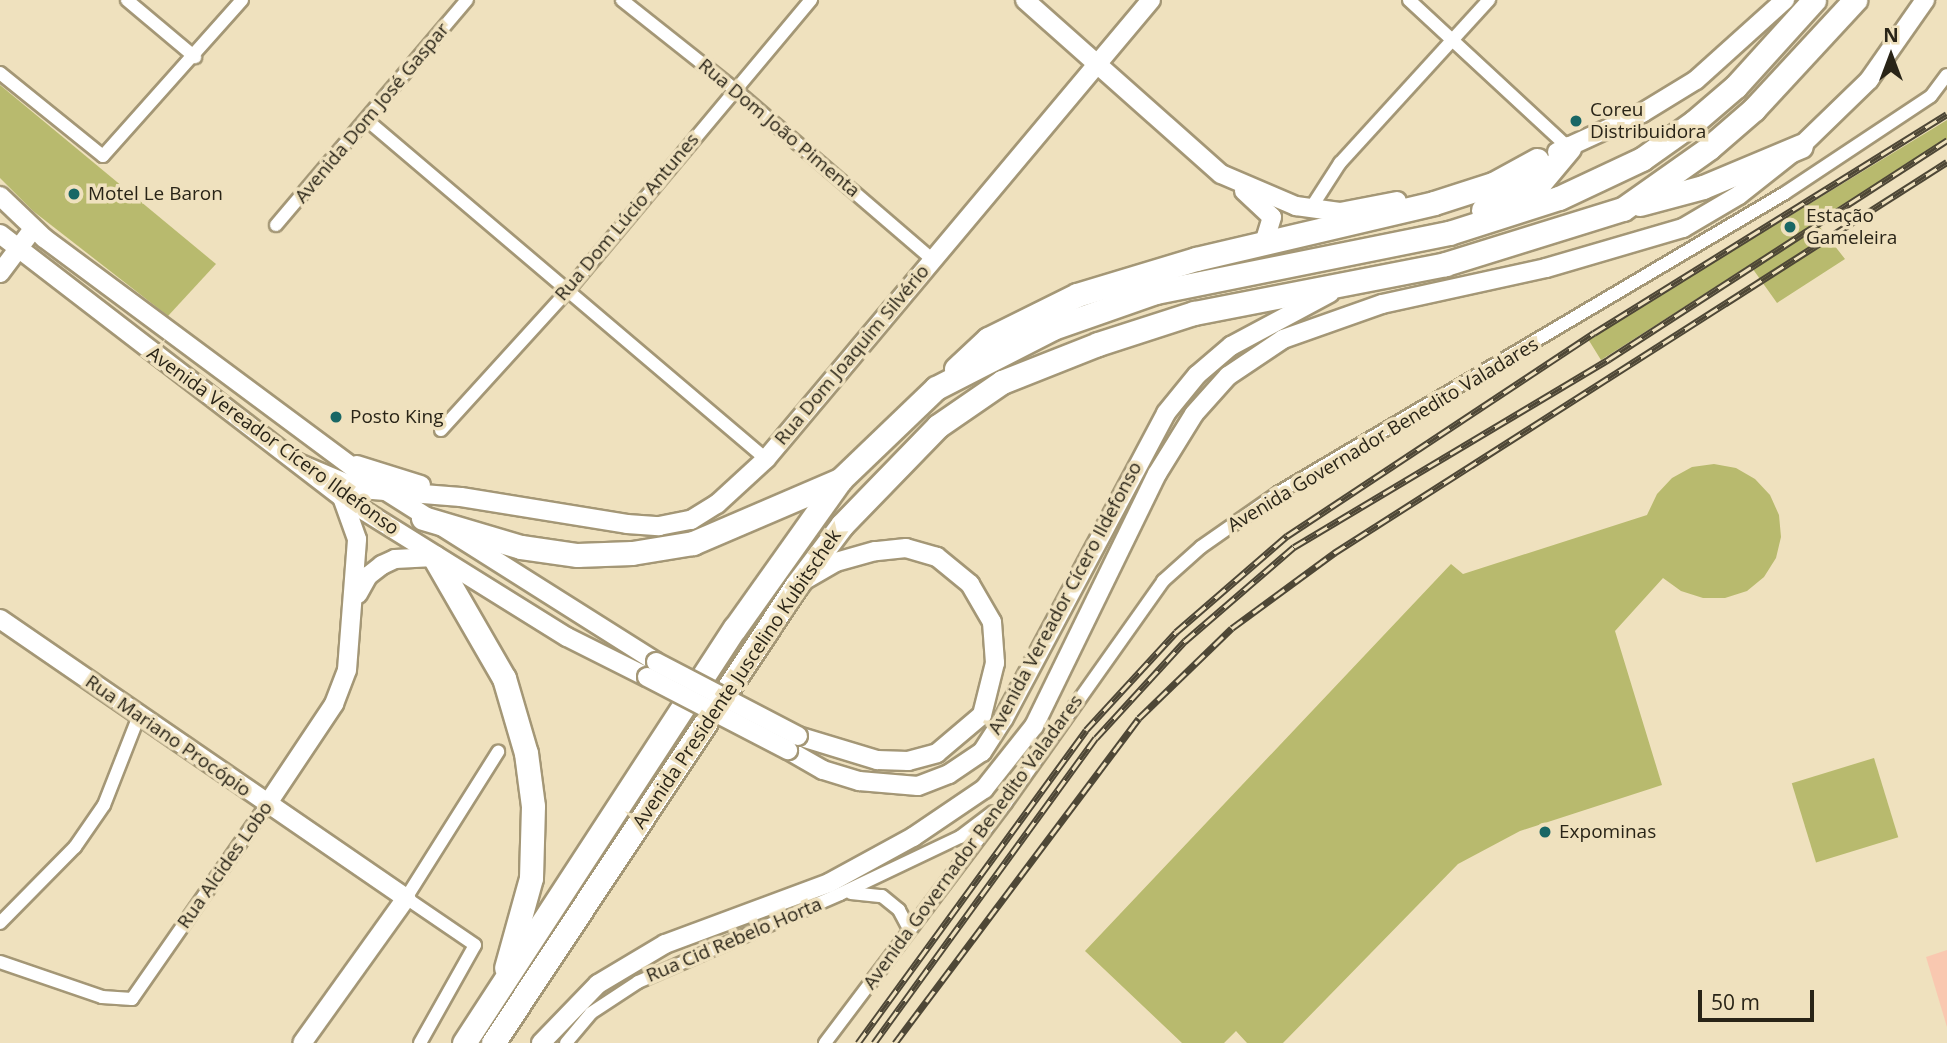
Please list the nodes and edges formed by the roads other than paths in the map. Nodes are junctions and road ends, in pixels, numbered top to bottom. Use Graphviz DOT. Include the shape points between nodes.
graph roads {
  1 [pos="127,0"];
  2 [pos="242,0"];
  3 [pos="467,0"];
  4 [pos="622,0"];
  5 [pos="811,0"];
  6 [pos="1025,0"];
  7 [pos="1152,0"];
  8 [pos="1409,0"];
  9 [pos="1489,0"];
  10 [pos="1785,0"];
  11 [pos="1814,0"];
  12 [pos="1855,0"];
  13 [pos="1925,0"];
  14 [pos="1455,41"];
  15 [pos="195,57"];
  16 [pos="1098,62"];
  17 [pos="0,73"];
  18 [pos="1947,75"];
  19 [pos="733,88"];
  20 [pos="368,121"];
  21 [pos="1801,146"];
  22 [pos="1569,148"];
  23 [pos="1537,160"];
  24 [pos="1221,174"];
  25 [pos="0,196"];
  26 [pos="1311,208"];
  27 [pos="1623,209"];
  28 [pos="276,225"];
  29 [pos="33,229"];
  30 [pos="1449,233"];
  31 [pos="0,234"];
  32 [pos="1264,243"];
  33 [pos="16,249"];
  34 [pos="1352,255"];
  35 [pos="932,259"];
  36 [pos="1196,259"];
  37 [pos="0,273"];
  38 [pos="1359,281"];
  39 [pos="569,288"];
  40 [pos="936,388"];
  41 [pos="440,430"];
  42 [pos="766,458"];
  43 [pos="345,461"];
  44 [pos="298,463"];
  45 [pos="840,480"];
  46 [pos="381,488"];
  47 [pos="342,496"];
  48 [pos="461,497"];
  49 [pos="423,518"];
  50 [pos="434,557"];
  51 [pos="796,586"];
  52 [pos="355,600"];
  53 [pos="0,619"];
  54 [pos="651,669"];
  55 [pos="140,713"];
  56 [pos="793,743"];
  57 [pos="498,752"];
  58 [pos="1006,803"];
  59 [pos="266,806"];
  60 [pos="840,894"];
  61 [pos="406,898"];
  62 [pos="756,910"];
  63 [pos="798,912"];
  64 [pos="0,923"];
  65 [pos="909,929"];
  66 [pos="0,962"];
  67 [pos="500,989"];
  68 [pos="302,1043"];
  69 [pos="420,1043"];
  70 [pos="464,1043"];
  71 [pos="493,1043"];
  72 [pos="541,1043"];
  73 [pos="566,1043"];
  74 [pos="825,1043"];
  1 -- 15 [label="street"];
  2 -- 15 [label="street"];
  3 -- 20 [label="street, Avenida Dom José Gaspar"];
  4 -- 19 [label="street, Rua Dom João Pimenta"];
  5 -- 19 [label="street, Rua Dom Lúcio Antunes"];
  6 -- 16 [label="main road"];
  7 -- 16 [label="main road, Rua Dom Joaquim Silvério"];
  8 -- 14 [label="street"];
  9 -- 14 [label="street"];
  10 -- 22 [label="main road" via="1696,80 1642,113"];
  11 -- 30 [label="highway, Avenida Presidente Juscelino Kubitschek" via="1736,86 1642,159 1559,198"];
  12 -- 27 [label="highway, Avenida Presidente Juscelino Kubitschek" via="1754,109 1709,148"];
  13 -- 21 [label="main road" via="1870,80"];
  14 -- 22 [label="street"];
  14 -- 26 [label="street" via="1340,163"];
  15 -- 17 [label="street" via="103,156"];
  16 -- 24 [label="main road"];
  16 -- 35 [label="main road, Rua Dom Joaquim Silvério"];
  18 -- 58 [label="street, Avenida Governador Benedito Valadares" via="1931,96 1785,193 1278,494 1201,547 1163,581"];
  19 -- 35 [label="street, Rua Dom João Pimenta"];
  19 -- 39 [label="street, Rua Dom Lúcio Antunes"];
  20 -- 28 [label="street, Avenida Dom José Gaspar"];
  20 -- 39 [label="street"];
  21 -- 27 [label="highway" via="1703,187"];
  21 -- 62 [label="main road" via="1739,195 1683,228 1533,272 1382,304 1283,339 1228,376 1194,414 1157,474 1034,726 984,789 913,837 830,883"];
  22 -- 23 [label="main road"];
  22 -- 30 [label="highway" via="1539,184 1477,212"];
  23 -- 26 [label="main road" via="1416,197 1340,212"];
  23 -- 32 [label="highway" via="1493,184 1434,203"];
  24 -- 26 [label="main road"];
  24 -- 32 [label="main road" via="1272,217"];
  25 -- 29 [label="main road, Avenida Vereador Cícero Ildefonso"];
  27 -- 38 [label="highway, Avenida Presidente Juscelino Kubitschek" via="1445,264"];
  29 -- 33 [label="main road"];
  29 -- 43 [label="main road, Avenida Vereador Cícero Ildefonso"];
  30 -- 34 [label="highway, Avenida Presidente Juscelino Kubitschek"];
  31 -- 33 [label="main road, Avenida Vereador Cícero Ildefonso"];
  32 -- 36 [label="highway"];
  33 -- 37 [label="main road"];
  33 -- 44 [label="main road, Avenida Vereador Cícero Ildefonso"];
  34 -- 36 [label="highway"];
  34 -- 40 [label="highway, Avenida Presidente Juscelino Kubitschek" via="1156,292 1053,328"];
  35 -- 42 [label="main road, Rua Dom Joaquim Silvério"];
  36 -- 40 [label="highway" via="1077,295 988,339"];
  38 -- 51 [label="highway, Avenida Presidente Juscelino Kubitschek" via="1194,313 1002,382 938,426 842,525"];
  38 -- 56 [label="main road, Avenida Vereador Cícero Ildefonso" via="1293,310 1231,346 1197,375 1166,412 1004,719 982,752 949,774 918,786 859,781 823,770"];
  39 -- 41 [label="street, Rua Dom Lúcio Antunes"];
  39 -- 42 [label="street"];
  40 -- 45 [label="highway, Avenida Presidente Juscelino Kubitschek"];
  42 -- 48 [label="main road, Rua Dom Joaquim Silvério" via="717,505 691,520 659,526"];
  43 -- 46 [label="main road, Avenida Vereador Cícero Ildefonso"];
  43 -- 48 [label="main road, Rua Dom Joaquim Silvério"];
  44 -- 46 [label="main road, Rua Dom Joaquim Silvério" via="360,489"];
  44 -- 47 [label="main road, Avenida Vereador Cícero Ildefonso"];
  45 -- 49 [label="highway" via="693,542 632,553 577,555 521,547"];
  45 -- 67 [label="highway, Avenida Presidente Juscelino Kubitschek" via="735,628"];
  46 -- 48 [label="main road, Rua Dom Joaquim Silvério"];
  46 -- 49 [label="main road, Avenida Vereador Cícero Ildefonso"];
  47 -- 50 [label="main road, Avenida Vereador Cícero Ildefonso"];
  47 -- 52 [label="main road, Rua Alcides Lobo" via="357,539"];
  49 -- 54 [label="main road, Avenida Vereador Cícero Ildefonso"];
  50 -- 52 [label="main road, Rua Alcides Lobo" via="395,559 382,565 368,576"];
  50 -- 54 [label="main road, Avenida Vereador Cícero Ildefonso" via="567,637"];
  50 -- 67 [label="highway" via="504,678 526,753 533,806 531,878"];
  51 -- 56 [label="main road, Avenida Vereador Cícero Ildefonso" via="835,562 875,551 906,548 937,557 970,584 992,622 995,663 982,715 937,753 908,761 877,760"];
  51 -- 71 [label="highway, Avenida Presidente Juscelino Kubitschek"];
  52 -- 59 [label="main road, Rua Alcides Lobo" via="347,670 334,704"];
  53 -- 55 [label="main road, Rua Mariano Procópio"];
  54 -- 56 [label="main road, Avenida Vereador Cícero Ildefonso, bridge"];
  55 -- 59 [label="main road, Rua Mariano Procópio"];
  55 -- 64 [label="street" via="104,805 75,847"];
  57 -- 61 [label="street"];
  58 -- 60 [label="street, Rua Cid Rebelo Horta" via="960,837"];
  58 -- 65 [label="street, Avenida Governador Benedito Valadares"];
  59 -- 61 [label="main road, Rua Mariano Procópio"];
  59 -- 66 [label="street, Rua Alcides Lobo" via="132,999 102,998"];
  60 -- 63 [label="street, Rua Cid Rebelo Horta"];
  60 -- 65 [label="street, Rua Cid Rebelo Horta" via="862,891 882,897 899,910"];
  61 -- 68 [label="main road"];
  61 -- 69 [label="street" via="475,944"];
  62 -- 63 [label="street"];
  62 -- 72 [label="main road" via="665,944 598,984"];
  63 -- 73 [label="street, Rua Cid Rebelo Horta" via="638,982 591,1013"];
  65 -- 74 [label="street, Avenida Governador Benedito Valadares"];
  67 -- 70 [label="highway, Avenida Presidente Juscelino Kubitschek"];
}
